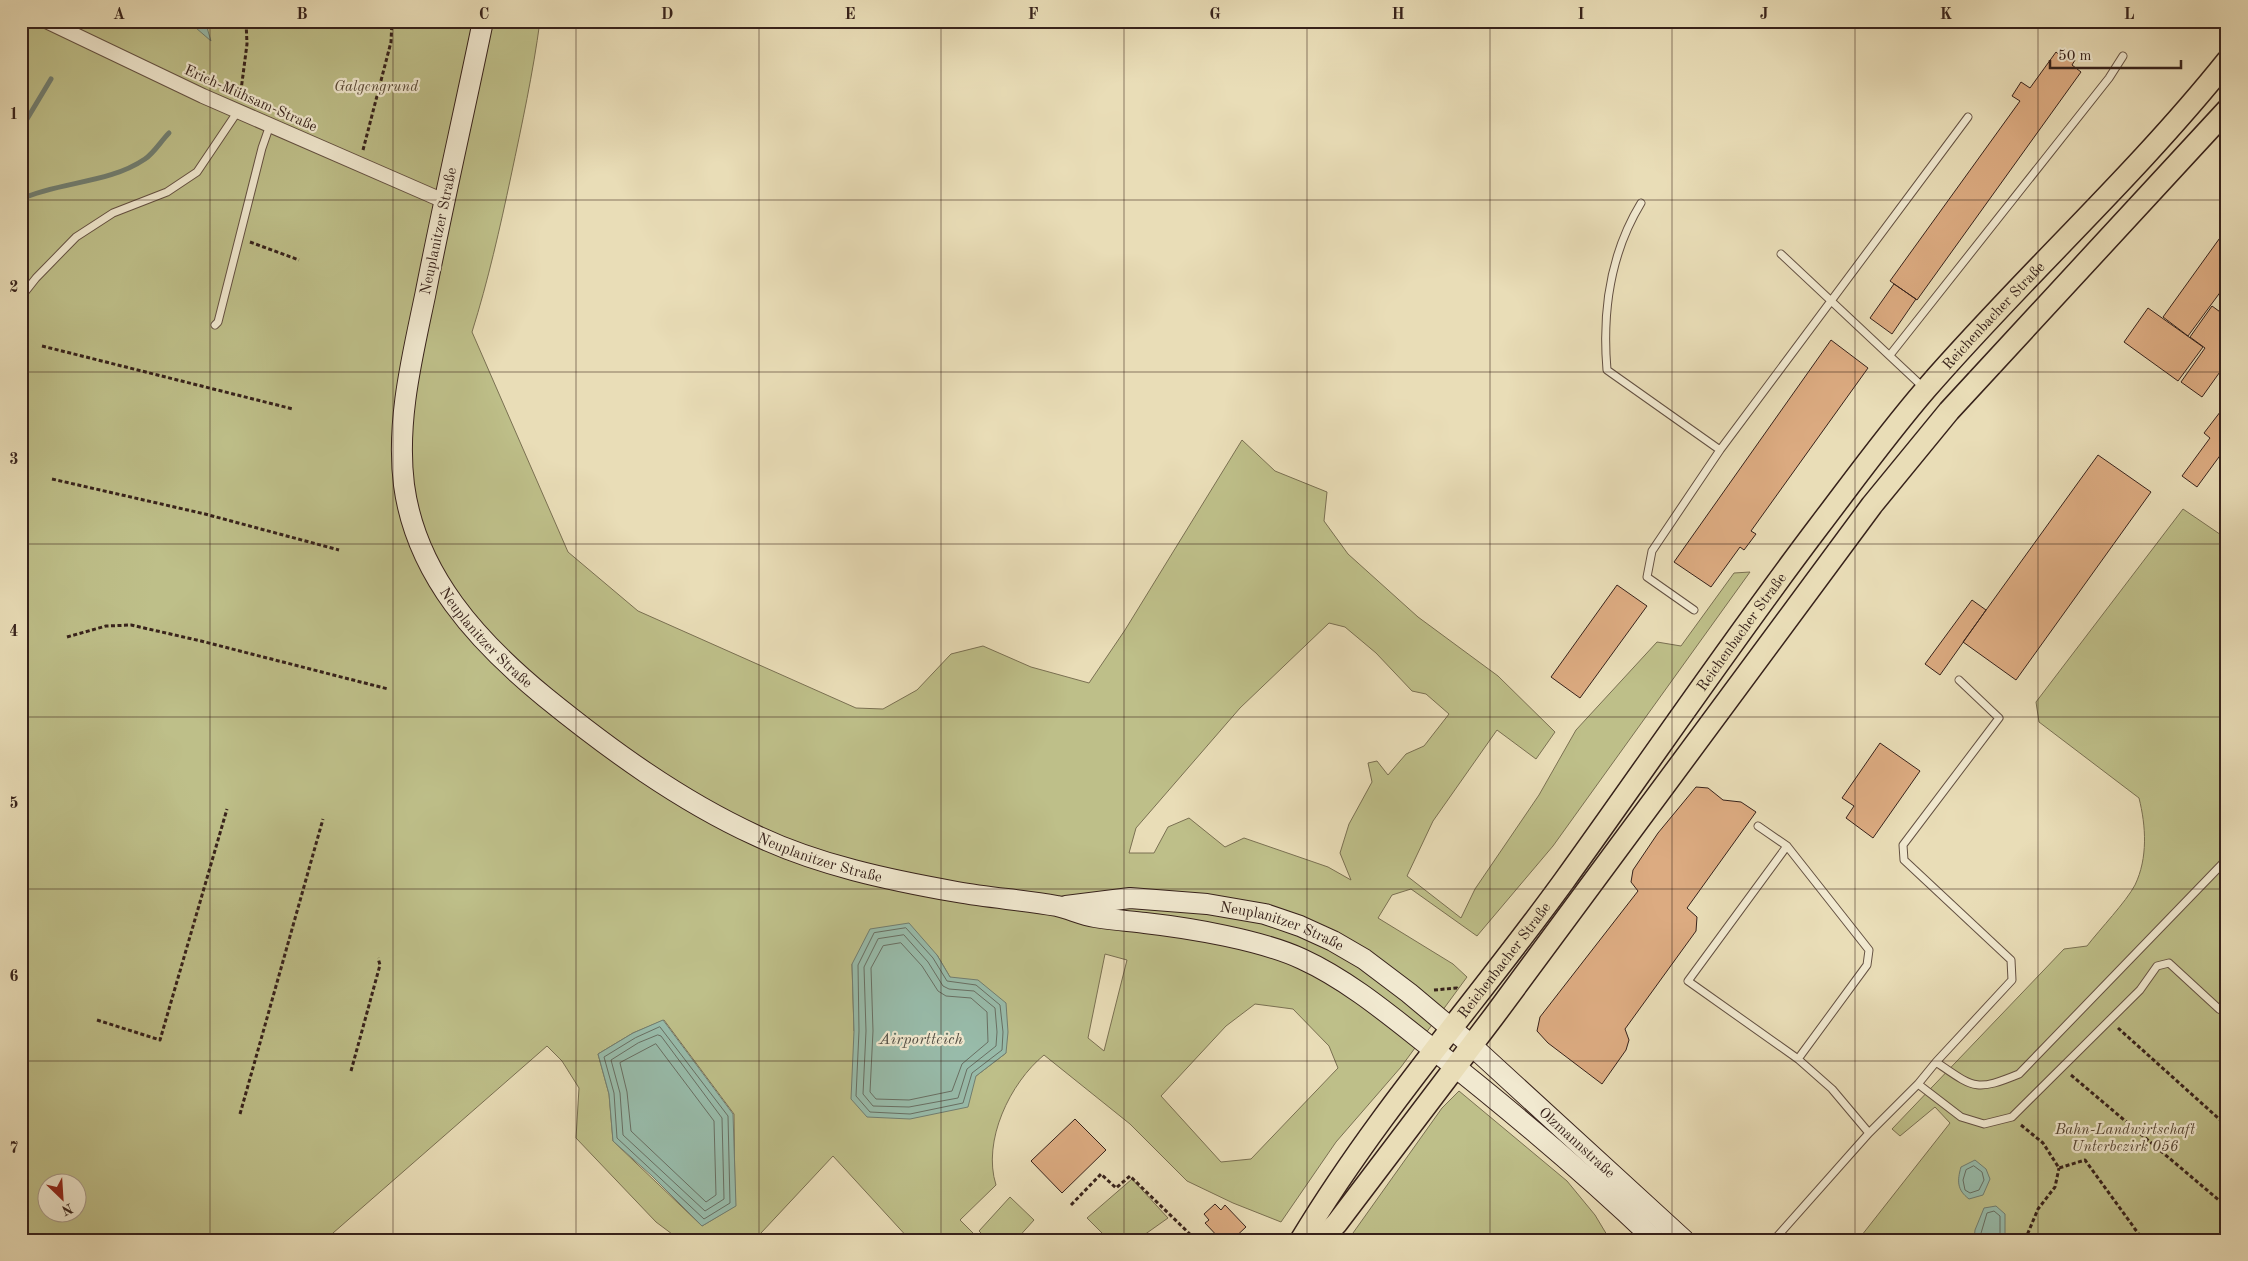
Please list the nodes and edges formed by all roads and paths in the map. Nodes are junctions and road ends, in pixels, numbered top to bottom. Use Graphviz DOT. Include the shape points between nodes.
graph roads {
  1 [pos="46,21"];
  2 [pos="246,21"];
  3 [pos="483,21"];
  4 [pos="393,22"];
  5 [pos="2123,56"];
  6 [pos="2227,61"];
  7 [pos="238,111"];
  8 [pos="2225,116"];
  9 [pos="1968,117"];
  10 [pos="270,124"];
  11 [pos="360,163"];
  12 [pos="444,201"];
  13 [pos="1641,203"];
  14 [pos="240,239"];
  15 [pos="1781,254"];
  16 [pos="299,260"];
  17 [pos="21,297"];
  18 [pos="1833,300"];
  19 [pos="215,325"];
  20 [pos="42,346"];
  21 [pos="1890,355"];
  22 [pos="1926,390"];
  23 [pos="293,409"];
  24 [pos="1949,411"];
  25 [pos="1720,450"];
  26 [pos="52,479"];
  27 [pos="339,550"];
  28 [pos="1694,610"];
  29 [pos="67,637"];
  30 [pos="1959,680"];
  31 [pos="388,689"];
  32 [pos="227,809"];
  33 [pos="323,819"];
  34 [pos="1758,826"];
  35 [pos="1787,846"];
  36 [pos="2227,859"];
  37 [pos="1059,907"];
  38 [pos="378,958"];
  39 [pos="1457,988"];
  40 [pos="1433,990"];
  41 [pos="2227,1012"];
  42 [pos="98,1020"];
  43 [pos="2110,1020"];
  44 [pos="1451,1028"];
  45 [pos="1471,1045"];
  46 [pos="1434,1051"];
  47 [pos="1798,1059"];
  48 [pos="1936,1062"];
  49 [pos="1454,1066"];
  50 [pos="2063,1069"];
  51 [pos="351,1071"];
  52 [pos="1918,1084"];
  53 [pos="240,1114"];
  54 [pos="2012,1117"];
  55 [pos="2227,1126"];
  56 [pos="1869,1133"];
  57 [pos="2059,1168"];
  58 [pos="1071,1205"];
  59 [pos="2227,1207"];
  60 [pos="1196,1240"];
  61 [pos="1301,1240"];
  62 [pos="1321,1240"];
  63 [pos="1655,1240"];
  64 [pos="1684,1240"];
  65 [pos="1774,1240"];
  66 [pos="2025,1240"];
  67 [pos="2143,1240"];
  1 -- 7 [label="street, Erich-Mühsam-Straße"];
  2 -- 7 [label="path" via="247,44"];
  3 -- 12 [label="main road, Neuplanitzer Straße"];
  4 -- 11 [label="path"];
  5 -- 21 [label="lane"];
  6 -- 22 [label="main road, Reichenbacher Straße" via="2201,94"];
  7 -- 10 [label="street, Erich-Mühsam-Straße"];
  7 -- 17 [label="lane" via="198,172 167,192 113,213 76,237"];
  8 -- 24 [label="main road, Reichenbacher Straße"];
  9 -- 18 [label="lane"];
  10 -- 11 [label="street, Erich-Mühsam-Straße"];
  10 -- 14 [label="lane"];
  11 -- 12 [label="street, Erich-Mühsam-Straße"];
  12 -- 37 [label="main road, Neuplanitzer Straße" via="411,367 401,454 406,500 426,557 441,586 484,644 622,756 756,836 790,850 889,879"];
  13 -- 25 [label="lane" via="1615,259 1604,338 1607,370"];
  14 -- 16 [label="path"];
  14 -- 19 [label="lane"];
  15 -- 18 [label="lane"];
  18 -- 21 [label="lane"];
  18 -- 25 [label="lane"];
  20 -- 23 [label="path"];
  21 -- 22 [label="lane"];
  22 -- 24 [label="main road"];
  22 -- 44 [label="main road, Reichenbacher Straße" via="1766,596 1562,883"];
  24 -- 45 [label="main road, Reichenbacher Straße" via="1816,577"];
  25 -- 28 [label="lane" via="1652,551 1647,577"];
  26 -- 27 [label="path" via="205,514"];
  29 -- 31 [label="path" via="106,626 131,625"];
  30 -- 48 [label="lane" via="2000,718 1904,845 1904,860 2011,960 2012,980"];
  32 -- 42 [label="path" via="160,1040"];
  33 -- 53 [label="path"];
  34 -- 35 [label="lane"];
  35 -- 47 [label="lane" via="1869,950 1867,965"];
  35 -- 47 [label="lane" via="1688,981"];
  36 -- 48 [label="lane" via="2019,1074 1990,1086 1969,1084"];
  37 -- 44 [label="main road, Neuplanitzer Straße" via="1130,898 1207,904 1265,914 1300,926 1364,960"];
  37 -- 46 [label="main road, Neuplanitzer Straße" via="1092,917 1147,923 1258,944 1302,959 1344,984"];
  38 -- 51 [label="path" via="380,965"];
  39 -- 40 [label="path"];
  41 -- 43 [label="lane" via="2169,963 2157,966 2140,990"];
  43 -- 50 [label="lane"];
  43 -- 55 [label="path"];
  44 -- 45 [label="main road, Neuplanitzer Straße"];
  44 -- 46 [label="main road, Reichenbacher Straße"];
  45 -- 49 [label="main road, Reichenbacher Straße"];
  45 -- 64 [label="main road, Olzmannstraße"];
  46 -- 49 [label="main road, Neuplanitzer Straße"];
  46 -- 61 [label="main road, Reichenbacher Straße" via="1361,1147"];
  47 -- 56 [label="lane" via="1832,1089"];
  48 -- 52 [label="lane"];
  49 -- 62 [label="main road, Reichenbacher Straße"];
  49 -- 63 [label="main road, Olzmannstraße" via="1566,1158"];
  50 -- 54 [label="lane"];
  50 -- 59 [label="path"];
  52 -- 54 [label="lane" via="1961,1117 1984,1124"];
  52 -- 56 [label="lane"];
  54 -- 57 [label="path" via="2043,1143"];
  56 -- 65 [label="lane"];
  57 -- 66 [label="path" via="2056,1188 2038,1209"];
  57 -- 67 [label="path" via="2085,1160"];
  58 -- 60 [label="path" via="1101,1174 1116,1188 1130,1176"];
}
